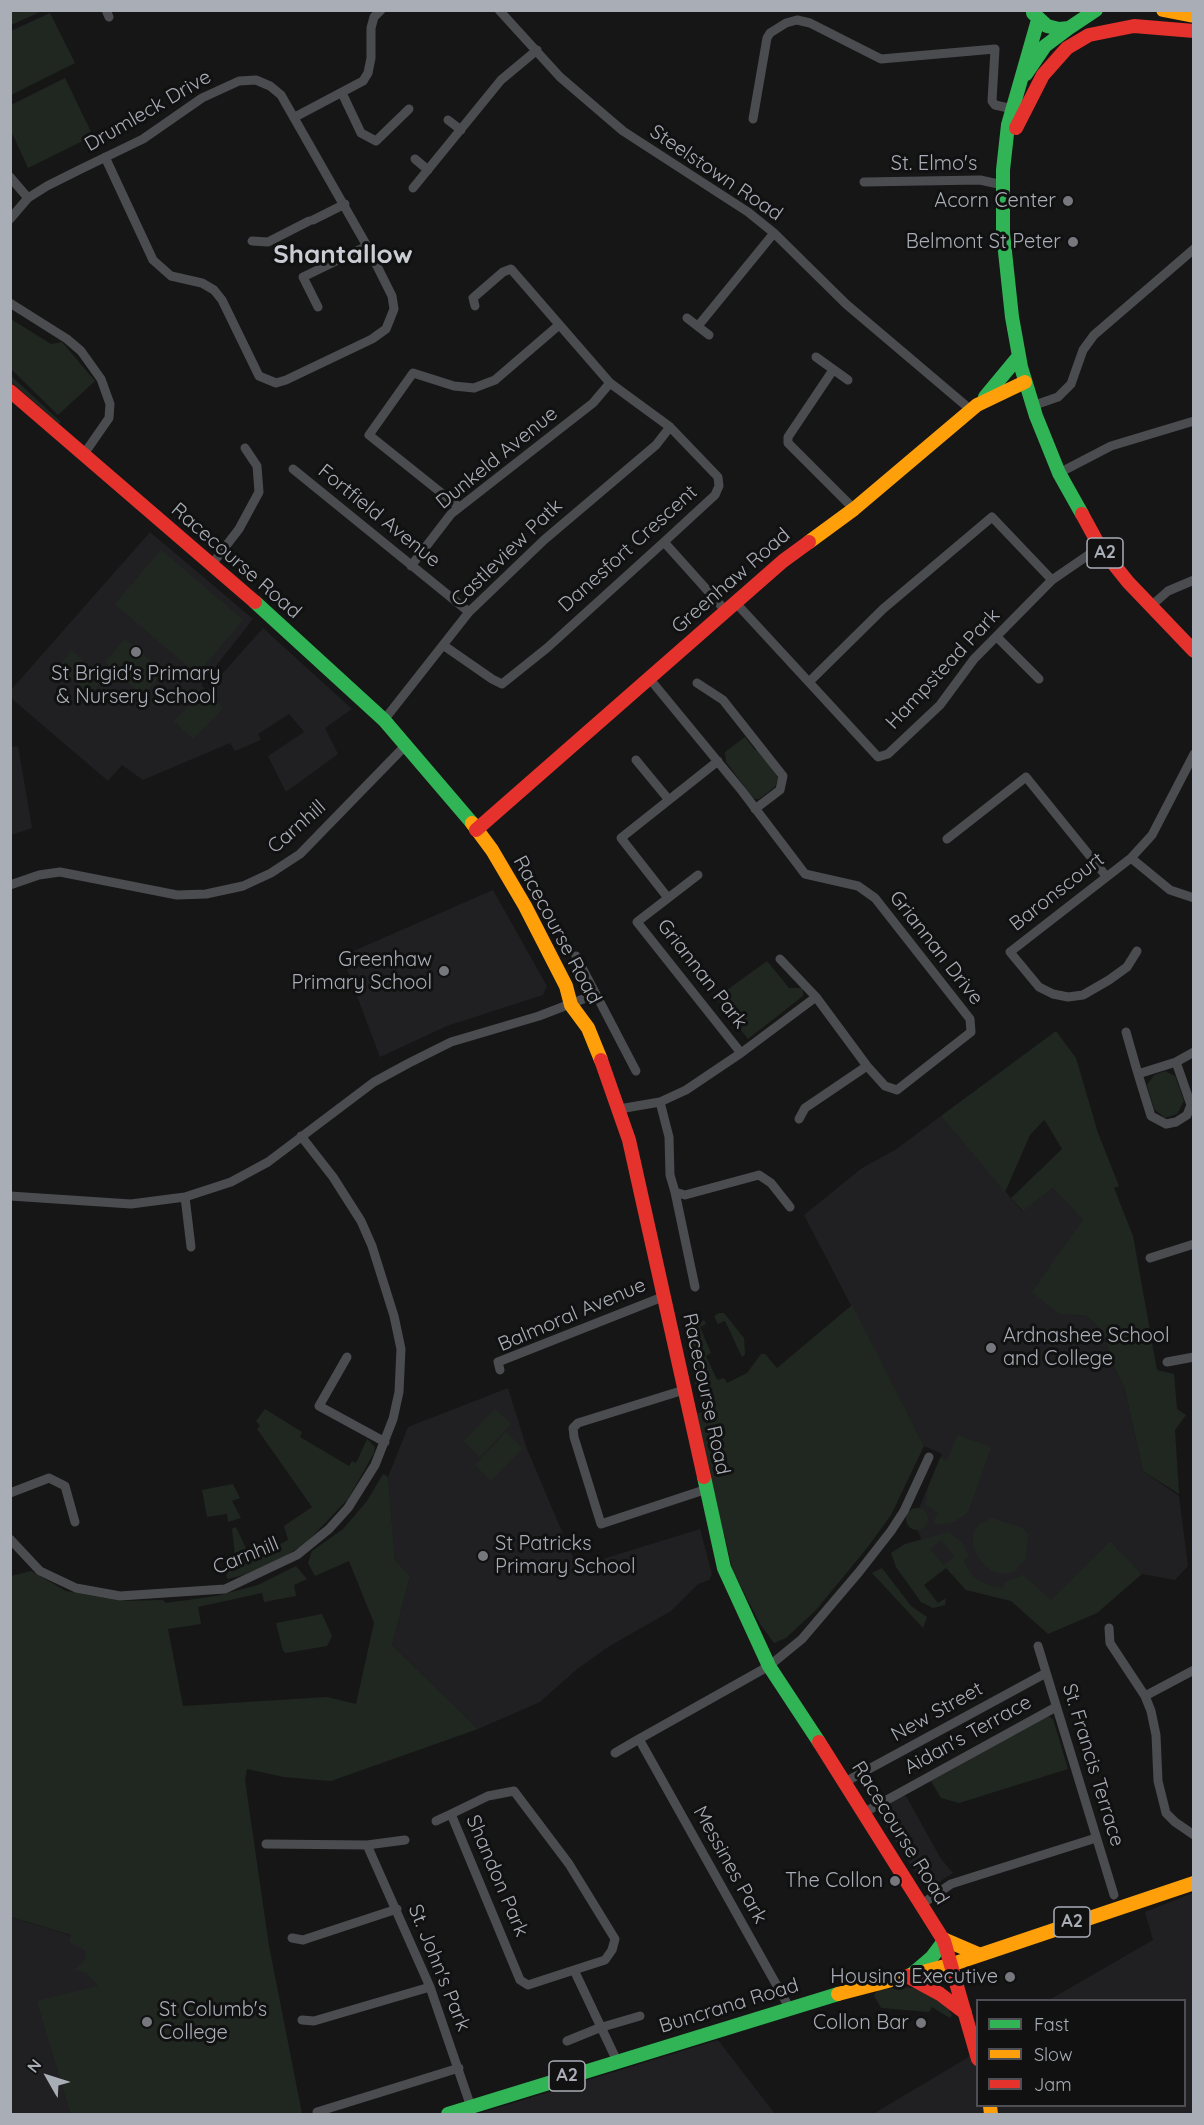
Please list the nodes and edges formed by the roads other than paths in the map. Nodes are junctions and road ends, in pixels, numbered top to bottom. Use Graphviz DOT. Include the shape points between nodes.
graph roads {
  1 [pos="381,10"];
  2 [pos="499,10"];
  3 [pos="1096,10"];
  4 [pos="1163,10"];
  5 [pos="1034,14"];
  6 [pos="1194,16"];
  7 [pos="1069,28"];
  8 [pos="1194,31"];
  9 [pos="537,50"];
  10 [pos="1019,85"];
  11 [pos="342,93"];
  12 [pos="409,109"];
  13 [pos="1013,109"];
  14 [pos="295,117"];
  15 [pos="753,119"];
  16 [pos="448,120"];
  17 [pos="460,130"];
  18 [pos="105,157"];
  19 [pos="415,159"];
  20 [pos="1003,160"];
  21 [pos="428,170"];
  22 [pos="10,177"];
  23 [pos="864,182"];
  24 [pos="1003,185"];
  25 [pos="413,188"];
  26 [pos="28,198"];
  27 [pos="345,204"];
  28 [pos="10,219"];
  29 [pos="774,233"];
  30 [pos="252,241"];
  31 [pos="367,246"];
  32 [pos="1194,249"];
  33 [pos="10,303"];
  34 [pos="475,306"];
  35 [pos="318,307"];
  36 [pos="687,318"];
  37 [pos="559,324"];
  38 [pos="698,326"];
  39 [pos="709,335"];
  40 [pos="1019,356"];
  41 [pos="816,357"];
  42 [pos="833,370"];
  43 [pos="848,380"];
  44 [pos="1025,382"];
  45 [pos="610,383"];
  46 [pos="10,391"];
  47 [pos="1032,406"];
  48 [pos="974,407"];
  49 [pos="1194,421"];
  50 [pos="670,427"];
  51 [pos="245,448"];
  52 [pos="84,454"];
  53 [pos="294,470"];
  54 [pos="1059,473"];
  55 [pos="459,507"];
  56 [pos="854,509"];
  57 [pos="663,542"];
  58 [pos="1100,547"];
  59 [pos="212,564"];
  60 [pos="411,566"];
  61 [pos="1052,580"];
  62 [pos="1194,580"];
  63 [pos="730,606"];
  64 [pos="1151,606"];
  65 [pos="469,612"];
  66 [pos="997,637"];
  67 [pos="443,645"];
  68 [pos="1194,651"];
  69 [pos="650,678"];
  70 [pos="1039,679"];
  71 [pos="809,682"];
  72 [pos="697,683"];
  73 [pos="384,720"];
  74 [pos="407,744"];
  75 [pos="1194,754"];
  76 [pos="636,760"];
  77 [pos="718,761"];
  78 [pos="669,800"];
  79 [pos="755,809"];
  80 [pos="476,830"];
  81 [pos="946,839"];
  82 [pos="1131,858"];
  83 [pos="698,874"];
  84 [pos="1106,876"];
  85 [pos="10,885"];
  86 [pos="668,898"];
  87 [pos="1194,898"];
  88 [pos="1137,951"];
  89 [pos="576,956"];
  90 [pos="780,959"];
  91 [pos="596,994"];
  92 [pos="816,998"];
  93 [pos="571,1005"];
  94 [pos="1126,1032"];
  95 [pos="1194,1052"];
  96 [pos="741,1053"];
  97 [pos="1176,1062"];
  98 [pos="867,1066"];
  99 [pos="636,1071"];
  100 [pos="1138,1074"];
  101 [pos="660,1102"];
  102 [pos="620,1109"];
  103 [pos="799,1119"];
  104 [pos="301,1136"];
  105 [pos="675,1192"];
  106 [pos="10,1196"];
  107 [pos="185,1197"];
  108 [pos="790,1208"];
  109 [pos="1194,1244"];
  110 [pos="191,1247"];
  111 [pos="1150,1258"];
  112 [pos="694,1287"];
  113 [pos="665,1296"];
  114 [pos="347,1357"];
  115 [pos="1194,1357"];
  116 [pos="1167,1362"];
  117 [pos="500,1370"];
  118 [pos="687,1389"];
  119 [pos="385,1442"];
  120 [pos="929,1457"];
  121 [pos="706,1489"];
  122 [pos="10,1493"];
  123 [pos="75,1522"];
  124 [pos="10,1539"];
  125 [pos="1109,1628"];
  126 [pos="1038,1646"];
  127 [pos="769,1666"];
  128 [pos="1194,1670"];
  129 [pos="1046,1673"];
  130 [pos="1145,1696"];
  131 [pos="1056,1707"];
  132 [pos="639,1739"];
  133 [pos="615,1753"];
  134 [pos="845,1782"];
  135 [pos="865,1812"];
  136 [pos="451,1814"];
  137 [pos="436,1821"];
  138 [pos="1194,1834"];
  139 [pos="1096,1838"];
  140 [pos="405,1840"];
  141 [pos="266,1844"];
  142 [pos="367,1845"];
  143 [pos="1194,1883"];
  144 [pos="1114,1894"];
  145 [pos="922,1904"];
  146 [pos="397,1909"];
  147 [pos="292,1938"];
  148 [pos="944,1940"];
  149 [pos="978,1954"];
  150 [pos="953,1964"];
  151 [pos="574,1971"];
  152 [pos="909,1975"];
  153 [pos="430,1987"];
  154 [pos="790,2009"];
  155 [pos="965,2013"];
  156 [pos="640,2016"];
  157 [pos="302,2020"];
  158 [pos="599,2028"];
  159 [pos="567,2041"];
  160 [pos="976,2052"];
  161 [pos="616,2061"];
  162 [pos="459,2068"];
  163 [pos="471,2107"];
  164 [pos="317,2112"];
  165 [pos="448,2115"];
  1 -- 11 [label="street" via="371,28 368,73 363,81"];
  2 -- 9 [label="street, Steelstown Road"];
  3 -- 7 [label="main road, A2"];
  4 -- 6 [label="main road"];
  5 -- 7 [label="main road, A2" via="1047,26"];
  5 -- 10 [label="main road, A2"];
  7 -- 10 [label="main road, A2" via="1045,46"];
  8 -- 20 [label="main road" via="1134,26 1089,35 1067,48 1035,88"];
  9 -- 17 [label="street" via="501,80"];
  9 -- 29 [label="street, Steelstown Road" via="560,76 623,131"];
  10 -- 13 [label="main road, A2"];
  11 -- 12 [label="street" via="361,133 376,141"];
  11 -- 14 [label="street"];
  13 -- 15 [label="street" via="995,105 995,49 881,59 797,20 786,23 767,38"];
  13 -- 20 [label="main road, A2"];
  14 -- 18 [label="street, Drumleck Drive" via="270,86 256,80 239,81 202,98 143,139"];
  14 -- 27 [label="street, Drumleck Drive"];
  16 -- 17 [label="street"];
  17 -- 21 [label="street"];
  18 -- 26 [label="street, Drumleck Drive"];
  18 -- 31 [label="street, Drumleck Drive" via="153,261 171,276 214,290 252,366 269,381 286,380 386,329 394,309 392,296"];
  19 -- 21 [label="street"];
  20 -- 24 [label="main road, A2"];
  21 -- 25 [label="street"];
  22 -- 26 [label="street"];
  23 -- 24 [label="street, St. Elmo's" via="980,180"];
  24 -- 40 [label="main road, A2" via="1003,233"];
  26 -- 28 [label="street, Drumleck Drive"];
  27 -- 30 [label="street" via="268,242"];
  27 -- 31 [label="street, Drumleck Drive"];
  29 -- 38 [label="street"];
  29 -- 48 [label="street, Steelstown Road" via="846,304"];
  31 -- 35 [label="street" via="303,277"];
  32 -- 47 [label="street" via="1094,335 1083,350 1071,384 1058,397"];
  33 -- 52 [label="street" via="74,345 101,379 110,404 109,418"];
  34 -- 37 [label="street, Danesfort Crescent" via="473,298 511,269"];
  36 -- 38 [label="street"];
  37 -- 45 [label="street, Danesfort Crescent"];
  37 -- 55 [label="street" via="495,381 474,388 413,374 369,435"];
  38 -- 39 [label="street"];
  40 -- 44 [label="main road, A2"];
  40 -- 48 [label="main road"];
  41 -- 42 [label="street"];
  42 -- 43 [label="street"];
  42 -- 56 [label="street" via="788,437 788,443"];
  44 -- 47 [label="main road, A2"];
  44 -- 48 [label="main road, Greenhaw Road"];
  45 -- 50 [label="street, Danesfort Crescent"];
  45 -- 55 [label="street, Dunkeld Avenue" via="593,403"];
  46 -- 52 [label="main road, Racecourse Road"];
  47 -- 54 [label="main road, A2"];
  48 -- 56 [label="main road, Greenhaw Road"];
  49 -- 54 [label="street" via="1111,446"];
  50 -- 57 [label="street, Danesfort Crescent" via="718,477 719,486 715,495"];
  50 -- 65 [label="street, Castleview Patk" via="656,445 544,540"];
  51 -- 59 [label="street" via="257,466 259,492 239,529"];
  52 -- 59 [label="main road, Racecourse Road"];
  53 -- 60 [label="street, Fortfield Avenue"];
  54 -- 58 [label="main road, A2"];
  55 -- 60 [label="street, Dunkeld Avenue"];
  56 -- 63 [label="main road, Greenhaw Road" via="818,533"];
  57 -- 63 [label="street, Hampstead Park"];
  57 -- 67 [label="street, Danesfort Crescent" via="502,684"];
  58 -- 61 [label="street, Hampstead Park"];
  58 -- 64 [label="main road, A2"];
  59 -- 73 [label="main road, Racecourse Road"];
  60 -- 65 [label="street, Fortfield Avenue"];
  61 -- 66 [label="street, Hampstead Park"];
  61 -- 71 [label="street" via="992,517 883,609"];
  62 -- 64 [label="street" via="1168,591"];
  63 -- 69 [label="main road, Greenhaw Road"];
  63 -- 71 [label="street, Hampstead Park"];
  64 -- 68 [label="main road, A2"];
  65 -- 67 [label="street, Castleview Patk"];
  66 -- 70 [label="street"];
  66 -- 71 [label="street, Hampstead Park" via="974,659 928,718 888,754 878,757"];
  67 -- 73 [label="street, Castleview Patk"];
  69 -- 77 [label="street, Griannan Drive"];
  69 -- 80 [label="main road, Greenhaw Road"];
  72 -- 79 [label="street" via="723,700 783,776 780,790"];
  73 -- 74 [label="main road, Racecourse Road"];
  74 -- 80 [label="main road, Racecourse Road"];
  74 -- 85 [label="street, Carnhill" via="300,854 243,886 177,895 60,872"];
  75 -- 82 [label="street, Baronscourt" via="1152,835"];
  76 -- 78 [label="street"];
  77 -- 78 [label="street"];
  77 -- 79 [label="street, Griannan Drive"];
  78 -- 86 [label="street" via="621,838"];
  79 -- 98 [label="street, Griannan Drive" via="805,874 858,886 875,898 970,1019 971,1032 897,1089 885,1086"];
  80 -- 93 [label="main road, Racecourse Road" via="525,906 566,986"];
  81 -- 84 [label="street" via="1026,777"];
  82 -- 84 [label="street, Baronscourt"];
  82 -- 87 [label="street" via="1170,890"];
  83 -- 86 [label="street, Griannan Park"];
  84 -- 88 [label="street, Baronscourt" via="1010,952 1039,987 1068,997 1083,995 1109,980 1127,967"];
  86 -- 96 [label="street, Griannan Park" via="637,922"];
  89 -- 91 [label="street"];
  90 -- 92 [label="street, Griannan Drive"];
  91 -- 93 [label="street"];
  91 -- 99 [label="street"];
  92 -- 96 [label="street"];
  92 -- 98 [label="street, Griannan Drive"];
  93 -- 102 [label="main road, Racecourse Road" via="588,1028"];
  93 -- 104 [label="street" via="451,1042 374,1082"];
  94 -- 100 [label="street"];
  95 -- 97 [label="street"];
  96 -- 101 [label="street" via="686,1090"];
  97 -- 100 [label="street"];
  97 -- 100 [label="street" via="1191,1105 1187,1115 1176,1122 1166,1124 1151,1116"];
  98 -- 103 [label="street" via="805,1108"];
  101 -- 102 [label="street"];
  101 -- 105 [label="street" via="669,1137 670,1175"];
  102 -- 113 [label="main road, Racecourse Road"];
  104 -- 107 [label="street" via="268,1162 231,1182"];
  104 -- 119 [label="street, Carnhill" via="361,1221 394,1316 401,1349 399,1392"];
  105 -- 108 [label="street" via="685,1195 759,1175 771,1183"];
  105 -- 112 [label="street"];
  106 -- 107 [label="street" via="131,1204"];
  107 -- 110 [label="street"];
  109 -- 111 [label="street"];
  113 -- 117 [label="street, Balmoral Avenue" via="498,1362"];
  113 -- 118 [label="main road, Racecourse Road"];
  114 -- 119 [label="street" via="319,1406"];
  115 -- 116 [label="street"];
  118 -- 121 [label="main road, Racecourse Road"];
  118 -- 121 [label="street" via="578,1424 573,1428 574,1437 601,1524"];
  119 -- 124 [label="street, Carnhill" via="363,1488 329,1529 297,1555 225,1588 120,1596 75,1588 40,1571"];
  120 -- 127 [label="street" via="904,1511 883,1542 820,1619"];
  121 -- 127 [label="main road, Racecourse Road" via="724,1568"];
  122 -- 123 [label="street" via="49,1478 64,1486"];
  125 -- 130 [label="street" via="1110,1643"];
  126 -- 129 [label="street, St. Francis Terrace"];
  127 -- 132 [label="street"];
  127 -- 134 [label="main road, Racecourse Road"];
  128 -- 130 [label="street"];
  129 -- 131 [label="street, St. Francis Terrace"];
  129 -- 134 [label="street, New Street"];
  130 -- 138 [label="street" via="1156,1735 1158,1781 1166,1813"];
  131 -- 135 [label="street, Aidan's Terrace"];
  131 -- 139 [label="street, St. Francis Terrace"];
  132 -- 133 [label="street"];
  132 -- 154 [label="street, Messines Park"];
  134 -- 135 [label="main road, Racecourse Road"];
  135 -- 145 [label="main road, Racecourse Road"];
  136 -- 137 [label="street"];
  136 -- 151 [label="street, Shandon Park" via="520,1980 528,1985"];
  136 -- 151 [label="street, Shandon Park" via="505,1791 519,1795 569,1864 615,1939 605,1960"];
  139 -- 144 [label="street, St. Francis Terrace"];
  139 -- 145 [label="street" via="951,1884"];
  140 -- 142 [label="street"];
  141 -- 142 [label="street"];
  142 -- 146 [label="street, St. John's Park"];
  143 -- 149 [label="main road, Buncrana Road / A2"];
  145 -- 148 [label="main road, Racecourse Road"];
  146 -- 147 [label="street" via="303,1940"];
  146 -- 153 [label="street, St. John's Park"];
  148 -- 149 [label="main road"];
  148 -- 150 [label="main road, Racecourse Road"];
  148 -- 152 [label="main road" via="932,1957"];
  149 -- 150 [label="main road, Buncrana Road / A2"];
  150 -- 152 [label="main road, Buncrana Road / A2"];
  150 -- 155 [label="main road, Racecourse Road"];
  151 -- 158 [label="street"];
  152 -- 154 [label="main road, Buncrana Road / A2"];
  152 -- 155 [label="main road"];
  153 -- 157 [label="street"];
  153 -- 162 [label="street, St. John's Park"];
  154 -- 161 [label="main road, Buncrana Road / A2"];
  155 -- 160 [label="main road, Racecourse Road"];
  156 -- 158 [label="street"];
  158 -- 159 [label="street"];
  158 -- 161 [label="street"];
  161 -- 163 [label="main road, Buncrana Road / A2"];
  162 -- 163 [label="street, St. John's Park"];
  162 -- 164 [label="street"];
  163 -- 165 [label="main road, Buncrana Road / A2"];
}
